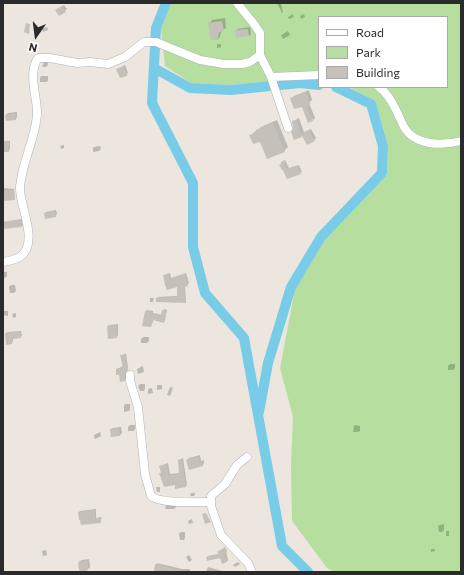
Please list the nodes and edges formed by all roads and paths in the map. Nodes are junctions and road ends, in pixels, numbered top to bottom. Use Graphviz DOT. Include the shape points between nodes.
graph roads {
  1 [pos="237,3"];
  2 [pos="260,55"];
  3 [pos="318,75"];
  4 [pos="271,77"];
  5 [pos="380,88"];
  6 [pos="288,128"];
  7 [pos="461,141"];
  8 [pos="3,262"];
  9 [pos="130,375"];
  10 [pos="247,457"];
  11 [pos="211,502"];
  12 [pos="252,572"];
  1 -- 2 [label="street" via="260,33"];
  2 -- 4 [label="street"];
  2 -- 8 [label="street" via="250,62 224,64 200,60 156,42 144,42 125,57 108,64 38,58 33,77 36,124 20,187 28,224 28,240 21,256"];
  3 -- 4 [label="street"];
  4 -- 6 [label="street"];
  5 -- 7 [label="street" via="394,105 405,128 416,140 438,144"];
  9 -- 11 [label="street" via="138,407 151,496 158,500"];
  10 -- 11 [label="street" via="237,465 225,484 211,496"];
  11 -- 12 [label="street" via="220,535 248,563"];
}
